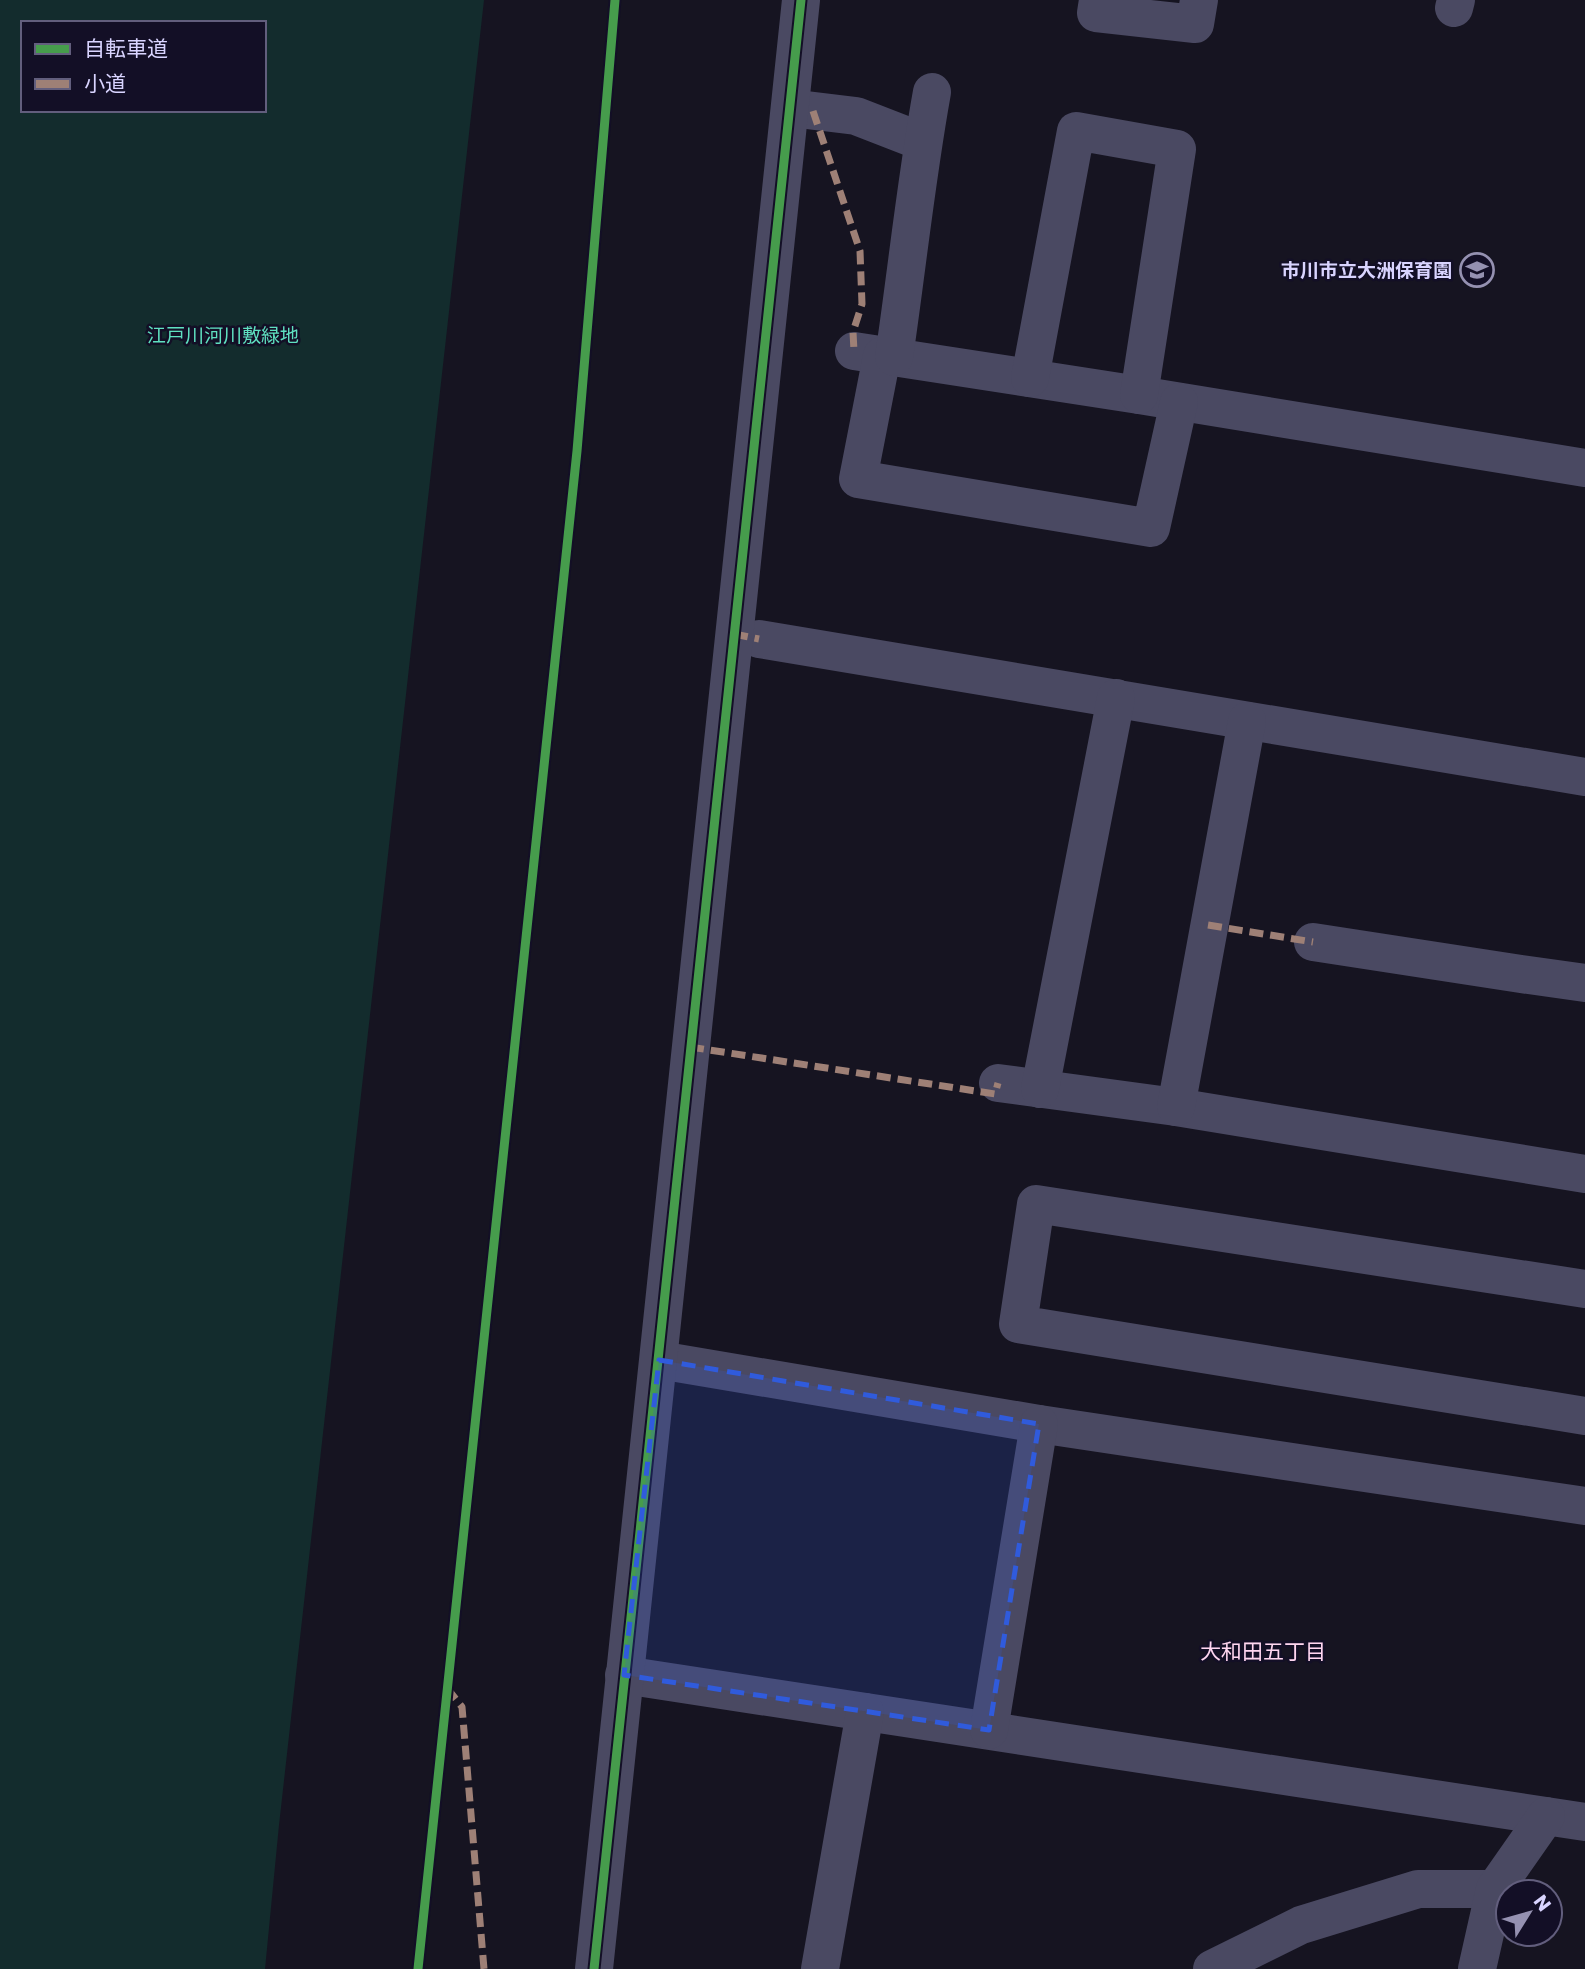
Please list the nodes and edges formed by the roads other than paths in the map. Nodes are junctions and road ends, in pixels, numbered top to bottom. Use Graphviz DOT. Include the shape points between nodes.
graph roads {
  1 [pos="800,0"];
  2 [pos="1098,0"];
  3 [pos="1199,0"];
  4 [pos="932,92"];
  5 [pos="790,108"];
  6 [pos="923,142"];
  7 [pos="877,355"];
  8 [pos="1030,378"];
  9 [pos="1139,395"];
  10 [pos="1179,402"];
  11 [pos="1585,468"];
  12 [pos="759,639"];
  13 [pos="1116,698"];
  14 [pos="1247,721"];
  15 [pos="1585,777"];
  16 [pos="1312,942"];
  17 [pos="1585,983"];
  18 [pos="998,1083"];
  19 [pos="1040,1089"];
  20 [pos="1177,1107"];
  21 [pos="1585,1174"];
  22 [pos="1585,1289"];
  23 [pos="659,1360"];
  24 [pos="1585,1416"];
  25 [pos="1039,1424"];
  26 [pos="1585,1506"];
  27 [pos="624,1675"];
  28 [pos="864,1712"];
  29 [pos="989,1730"];
  30 [pos="1546,1816"];
  31 [pos="1585,1822"];
  32 [pos="1503,1878"];
  33 [pos="1494,1889"];
  34 [pos="1494,1893"];
  35 [pos="1218,1967"];
  36 [pos="594,1969"];
  37 [pos="820,1969"];
  38 [pos="1476,1969"];
  1 -- 5 [label="street"];
  2 -- 3 [label="street" via="1096,13 1195,24"];
  4 -- 6 [label="street"];
  5 -- 6 [label="street" via="856,116"];
  5 -- 23 [label="street"];
  6 -- 7 [label="street" via="908,268"];
  7 -- 8 [label="street"];
  7 -- 10 [label="street" via="858,479 1151,528"];
  8 -- 9 [label="street"];
  8 -- 9 [label="street" via="1076,131 1177,149"];
  9 -- 10 [label="street"];
  10 -- 11 [label="street"];
  12 -- 13 [label="street"];
  13 -- 14 [label="street"];
  13 -- 19 [label="street"];
  14 -- 15 [label="street"];
  14 -- 20 [label="street"];
  16 -- 17 [label="street"];
  18 -- 19 [label="street"];
  19 -- 20 [label="street"];
  20 -- 21 [label="street"];
  22 -- 24 [label="street" via="1037,1203 1018,1324"];
  23 -- 25 [label="street"];
  23 -- 27 [label="street"];
  25 -- 26 [label="street"];
  25 -- 29 [label="street"];
  27 -- 28 [label="street"];
  27 -- 36 [label="street"];
  28 -- 29 [label="street"];
  28 -- 37 [label="street"];
  29 -- 30 [label="street"];
  30 -- 31 [label="street"];
  30 -- 32 [label="street"];
  33 -- 35 [label="street" via="1418,1889 1301,1925"];
  34 -- 38 [label="street"];
}
